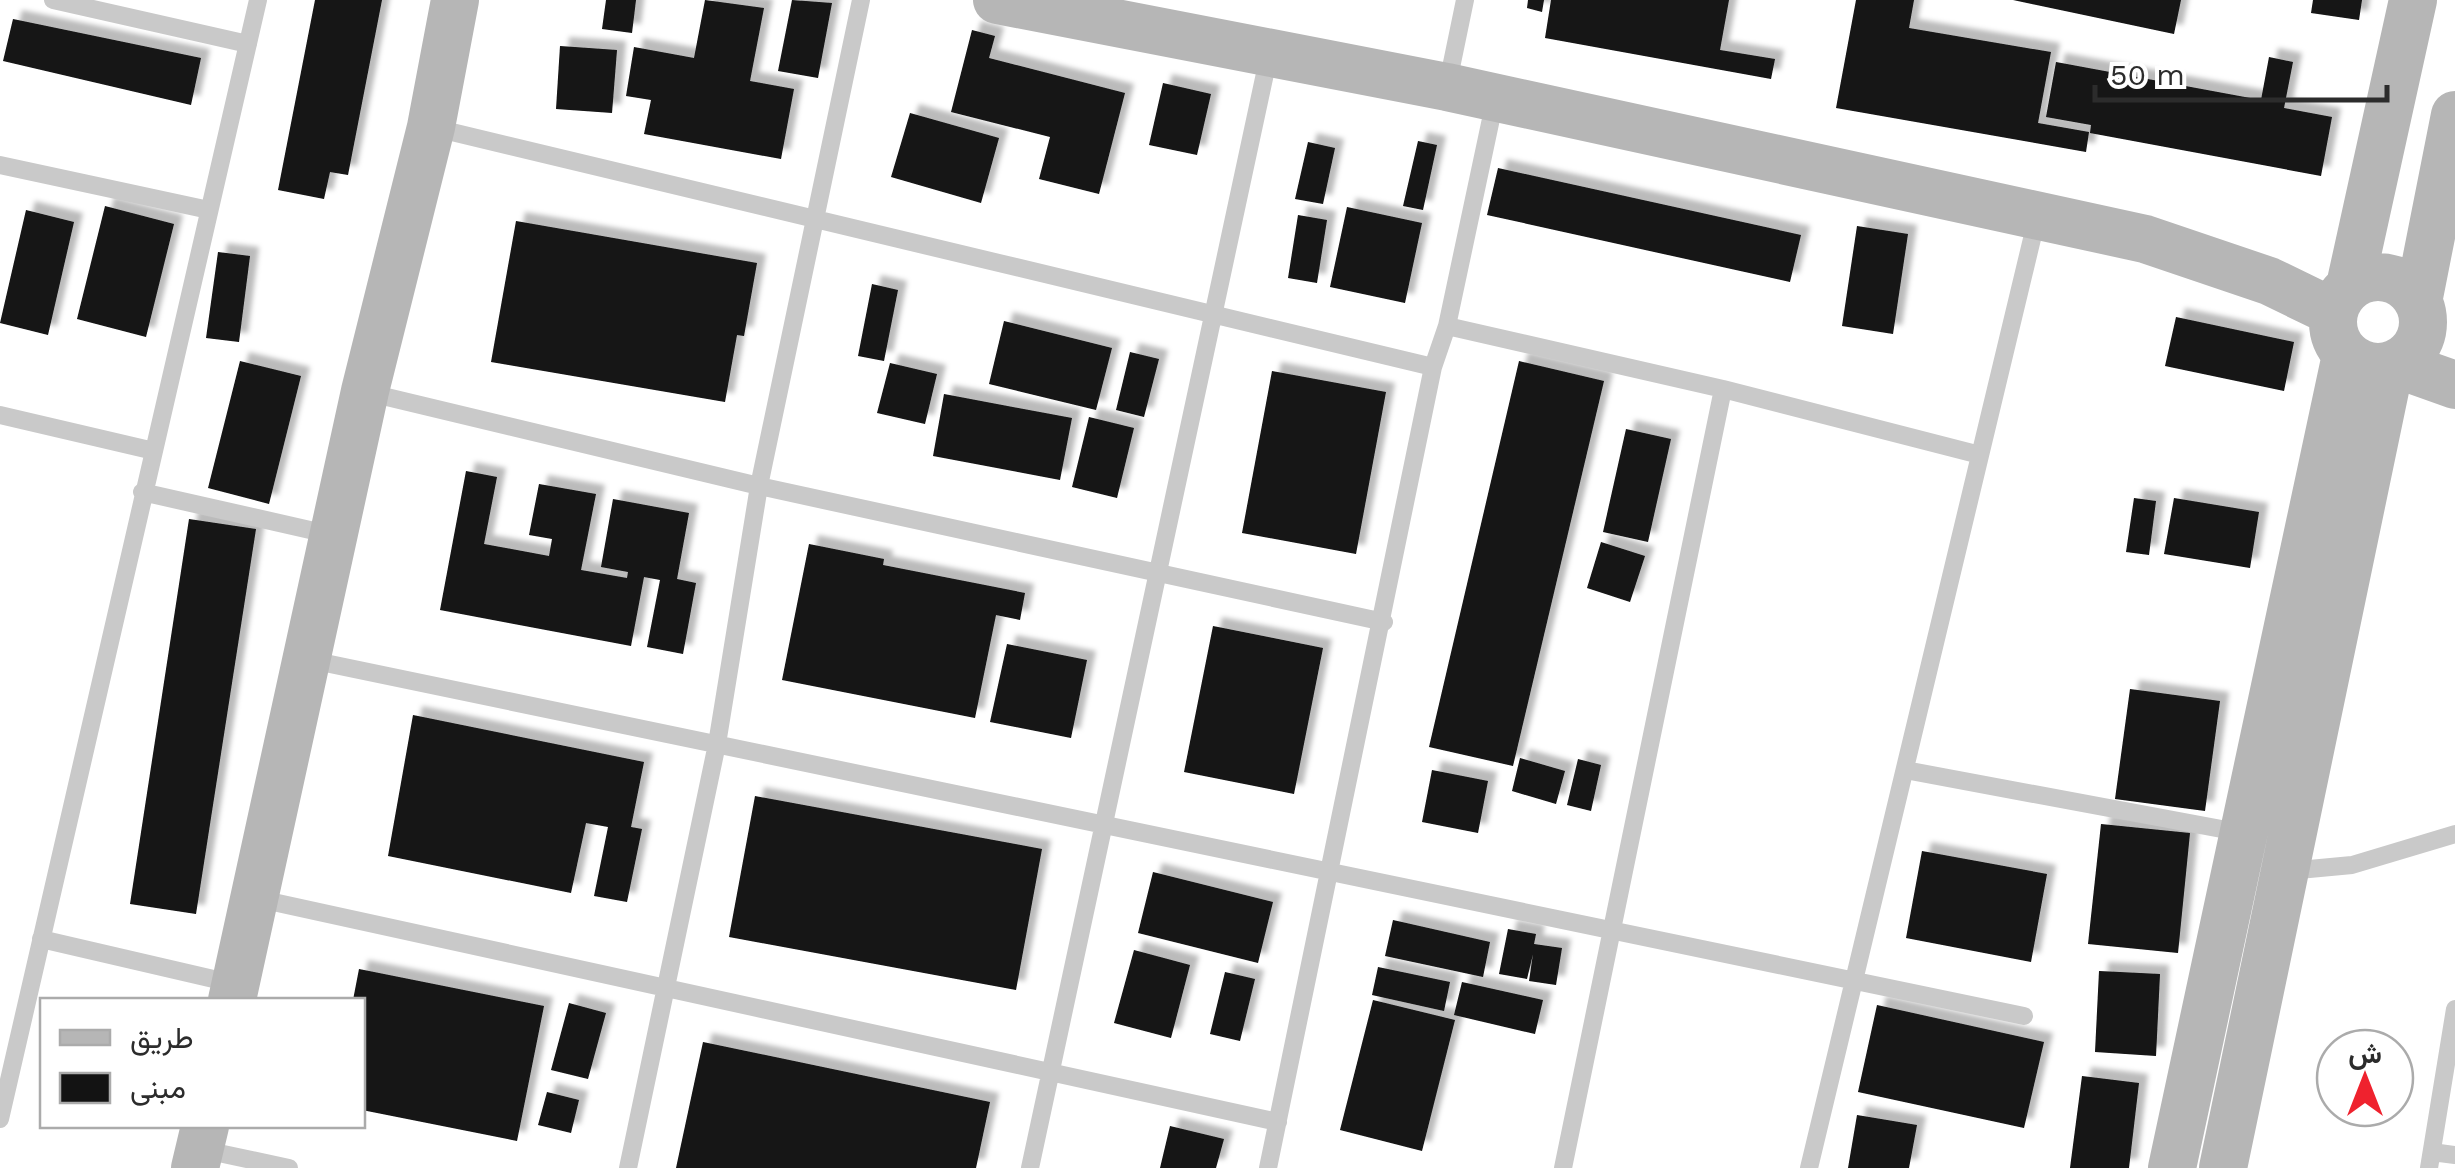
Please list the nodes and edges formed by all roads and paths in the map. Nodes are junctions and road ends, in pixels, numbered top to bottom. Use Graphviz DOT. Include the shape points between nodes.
graph roads {
  1 [pos="53,0"];
  2 [pos="258,0"];
  3 [pos="454,0"];
  4 [pos="861,0"];
  5 [pos="997,0"];
  6 [pos="1465,0"];
  7 [pos="2412,0"];
  8 [pos="248,44"];
  9 [pos="1269,55"];
  10 [pos="1447,87"];
  11 [pos="1495,100"];
  12 [pos="2455,115"];
  13 [pos="431,127"];
  14 [pos="0,165"];
  15 [pos="210,210"];
  16 [pos="2037,218"];
  17 [pos="816,219"];
  18 [pos="1214,314"];
  19 [pos="2432,319"];
  20 [pos="1447,326"];
  21 [pos="2363,337"];
  22 [pos="1434,367"];
  23 [pos="2455,385"];
  24 [pos="1723,389"];
  25 [pos="365,392"];
  26 [pos="0,414"];
  27 [pos="154,451"];
  28 [pos="1980,455"];
  29 [pos="759,486"];
  30 [pos="142,492"];
  31 [pos="334,535"];
  32 [pos="1158,573"];
  33 [pos="1384,622"];
  34 [pos="306,659"];
  35 [pos="718,744"];
  36 [pos="1904,770"];
  37 [pos="1104,825"];
  38 [pos="2246,834"];
  39 [pos="2455,834"];
  40 [pos="2288,871"];
  41 [pos="1331,872"];
  42 [pos="254,898"];
  43 [pos="1612,930"];
  44 [pos="42,939"];
  45 [pos="1854,980"];
  46 [pos="666,987"];
  47 [pos="233,992"];
  48 [pos="2455,1009"];
  49 [pos="2024,1016"];
  50 [pos="1050,1072"];
  51 [pos="0,1119"];
  52 [pos="1278,1122"];
  53 [pos="200,1148"];
  54 [pos="2175,1152"];
  55 [pos="2455,1155"];
  56 [pos="2225,1158"];
  57 [pos="2430,1160"];
  58 [pos="289,1168"];
  59 [pos="628,1168"];
  60 [pos="1030,1168"];
  61 [pos="1268,1168"];
  62 [pos="1564,1168"];
  63 [pos="1809,1168"];
  1 -- 8 [label="lane"];
  2 -- 8 [label="lane"];
  3 -- 13 [label="street"];
  4 -- 17 [label="lane"];
  5 -- 9 [label="street"];
  6 -- 10 [label="lane"];
  7 -- 21 [label="street"];
  8 -- 15 [label="lane"];
  9 -- 10 [label="street"];
  9 -- 18 [label="lane"];
  10 -- 11 [label="street"];
  11 -- 16 [label="street"];
  11 -- 20 [label="lane"];
  12 -- 19 [label="street"];
  13 -- 17 [label="lane"];
  13 -- 25 [label="street"];
  14 -- 15 [label="lane"];
  15 -- 27 [label="lane"];
  16 -- 21 [label="street" via="2190,253 2270,281"];
  16 -- 28 [label="lane"];
  17 -- 18 [label="lane"];
  17 -- 29 [label="lane"];
  18 -- 22 [label="lane"];
  18 -- 32 [label="lane"];
  19 -- 21 [label="street" via="2412,353"];
  19 -- 21 [label="street" via="2396,280 2364,279"];
  20 -- 22 [label="lane"];
  20 -- 24 [label="lane"];
  21 -- 23 [label="street"];
  21 -- 38 [label="street"];
  21 -- 40 [label="street"];
  22 -- 33 [label="lane"];
  24 -- 28 [label="lane"];
  24 -- 43 [label="lane"];
  25 -- 29 [label="lane"];
  25 -- 31 [label="street"];
  26 -- 27 [label="lane"];
  27 -- 30 [label="lane"];
  28 -- 36 [label="lane"];
  29 -- 32 [label="lane"];
  29 -- 35 [label="lane"];
  30 -- 31 [label="lane"];
  30 -- 44 [label="lane"];
  31 -- 34 [label="street"];
  32 -- 33 [label="lane"];
  32 -- 37 [label="lane"];
  33 -- 41 [label="lane"];
  34 -- 35 [label="lane"];
  34 -- 42 [label="street"];
  35 -- 37 [label="lane"];
  35 -- 46 [label="lane"];
  36 -- 38 [label="lane"];
  36 -- 45 [label="lane"];
  37 -- 41 [label="lane"];
  37 -- 50 [label="lane"];
  38 -- 54 [label="street"];
  39 -- 40 [label="lane" via="2352,865"];
  40 -- 56 [label="street"];
  41 -- 43 [label="lane"];
  41 -- 52 [label="lane"];
  42 -- 46 [label="lane"];
  42 -- 47 [label="street"];
  43 -- 45 [label="lane"];
  43 -- 62 [label="lane"];
  44 -- 47 [label="lane"];
  44 -- 51 [label="lane"];
  45 -- 49 [label="lane"];
  45 -- 63 [label="lane"];
  46 -- 50 [label="lane"];
  46 -- 59 [label="lane"];
  48 -- 57 [label="lane"];
  50 -- 52 [label="lane"];
  50 -- 60 [label="lane"];
  52 -- 61 [label="lane"];
  53 -- 58 [label="lane"];
  54 -- 56 [label="street"];
  55 -- 57 [label="lane"];
}
